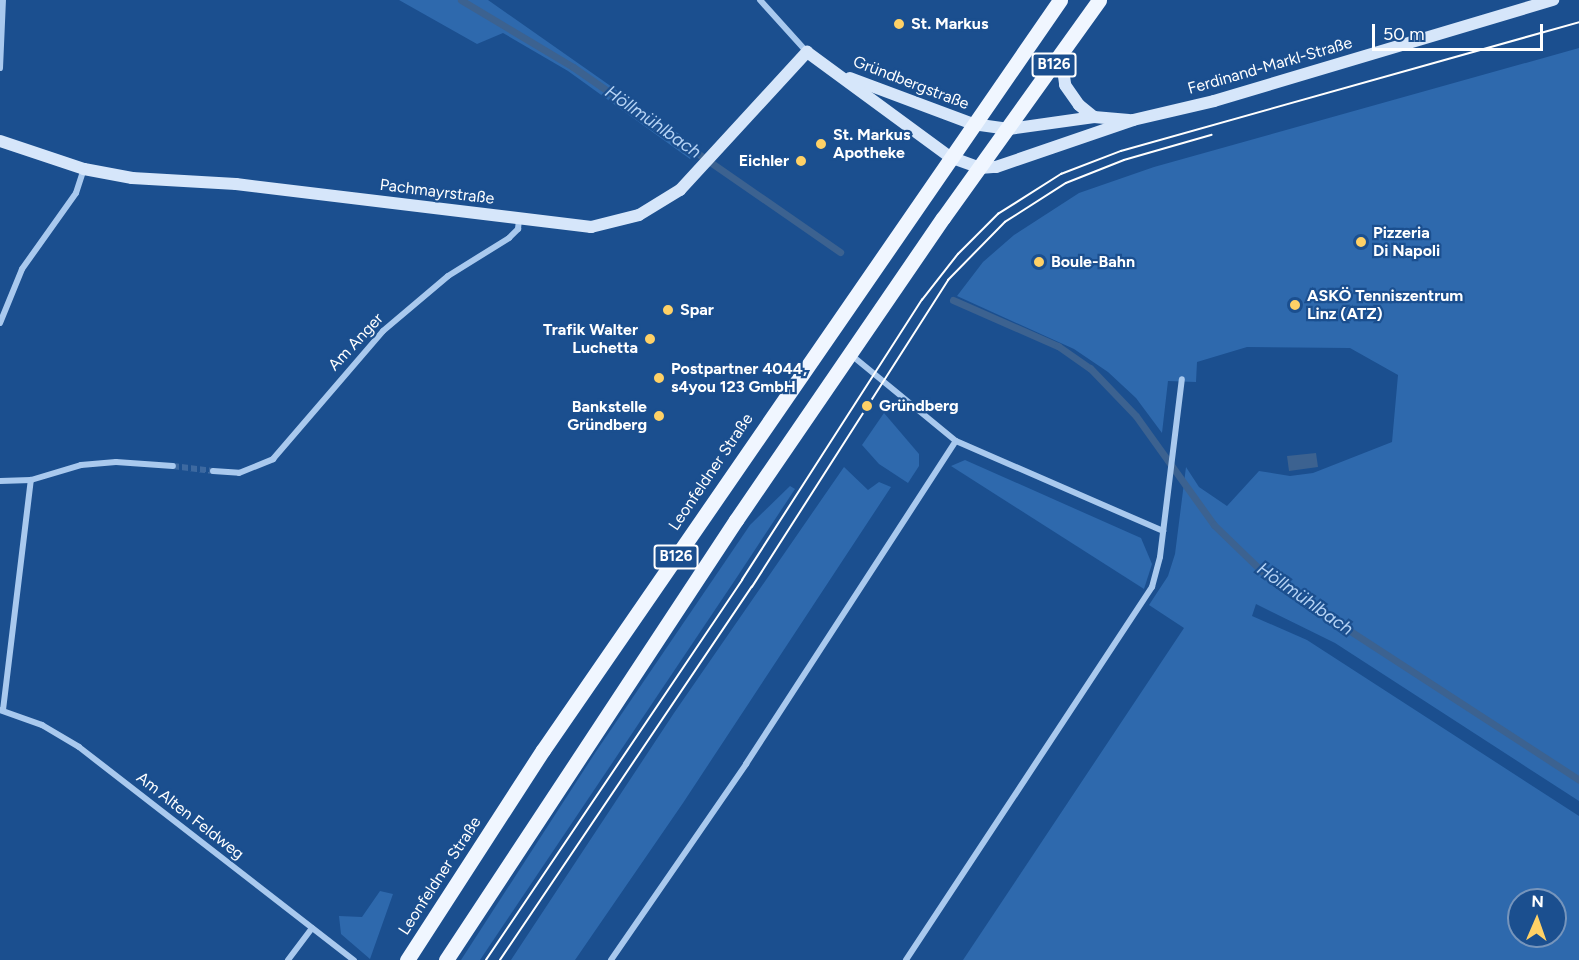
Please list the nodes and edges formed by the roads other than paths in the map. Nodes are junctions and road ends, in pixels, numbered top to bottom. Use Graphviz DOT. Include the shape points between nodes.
graph roads {
  1 [pos="3,0"];
  2 [pos="760,0"];
  3 [pos="1060,0"];
  4 [pos="1099,0"];
  5 [pos="1553,0"];
  6 [pos="807,52"];
  7 [pos="1061,56"];
  8 [pos="0,68"];
  9 [pos="836,72"];
  10 [pos="1094,117"];
  11 [pos="1133,120"];
  12 [pos="973,124"];
  13 [pos="1008,129"];
  14 [pos="0,141"];
  15 [pos="950,157"];
  16 [pos="980,168"];
  17 [pos="84,169"];
  18 [pos="519,219"];
  19 [pos="0,323"];
  20 [pos="850,354"];
  21 [pos="1182,379"];
  22 [pos="956,441"];
  23 [pos="173,466"];
  24 [pos="213,471"];
  25 [pos="31,480"];
  26 [pos="0,482"];
  27 [pos="1163,531"];
  28 [pos="1,710"];
  29 [pos="312,928"];
  30 [pos="288,960"];
  31 [pos="354,960"];
  32 [pos="407,960"];
  33 [pos="446,960"];
  34 [pos="611,960"];
  35 [pos="906,960"];
  1 -- 8 [label="street"];
  2 -- 6 [label="street, Gründbergstraße"];
  3 -- 12 [label="main road, Leonfeldner Straße / B126"];
  4 -- 7 [label="main road, B126"];
  5 -- 11 [label="street, Ferdinand-Markl-Straße" via="1214,101"];
  6 -- 9 [label="street, Gründbergstraße"];
  6 -- 18 [label="street, Pachmayrstraße" via="701,171 665,201 615,223 570,226"];
  7 -- 10 [label="street" via="1065,85 1079,105"];
  7 -- 13 [label="main road, B126"];
  9 -- 12 [label="street, Gründbergstraße"];
  9 -- 15 [label="street, Gründbergstraße"];
  10 -- 11 [label="street, Ferdinand-Markl-Straße"];
  10 -- 13 [label="street, Ferdinand-Markl-Straße"];
  11 -- 16 [label="street, Ferdinand-Markl-Straße" via="1017,162"];
  12 -- 13 [label="street"];
  12 -- 15 [label="main road, Leonfeldner Straße / B126"];
  13 -- 16 [label="main road, B126"];
  14 -- 17 [label="street, Pachmayrstraße"];
  15 -- 16 [label="street"];
  15 -- 32 [label="main road, Leonfeldner Straße / B126" via="543,750"];
  16 -- 20 [label="main road, B126"];
  17 -- 18 [label="street, Pachmayrstraße"];
  17 -- 19 [label="street" via="76,193 22,269"];
  18 -- 24 [label="street, Am Anger" via="518,229 509,238 448,276 383,331 273,459 239,473"];
  20 -- 22 [label="street"];
  20 -- 33 [label="main road, B126" via="570,767"];
  21 -- 27 [label="street"];
  22 -- 27 [label="street"];
  22 -- 34 [label="street" via="746,764"];
  23 -- 25 [label="street" via="116,462 81,465"];
  25 -- 26 [label="street"];
  25 -- 28 [label="street"];
  27 -- 35 [label="street" via="1152,587"];
  28 -- 29 [label="street, Am Alten Feldweg" via="42,725 79,747"];
  29 -- 30 [label="street"];
  29 -- 31 [label="street, Am Alten Feldweg"];
}
